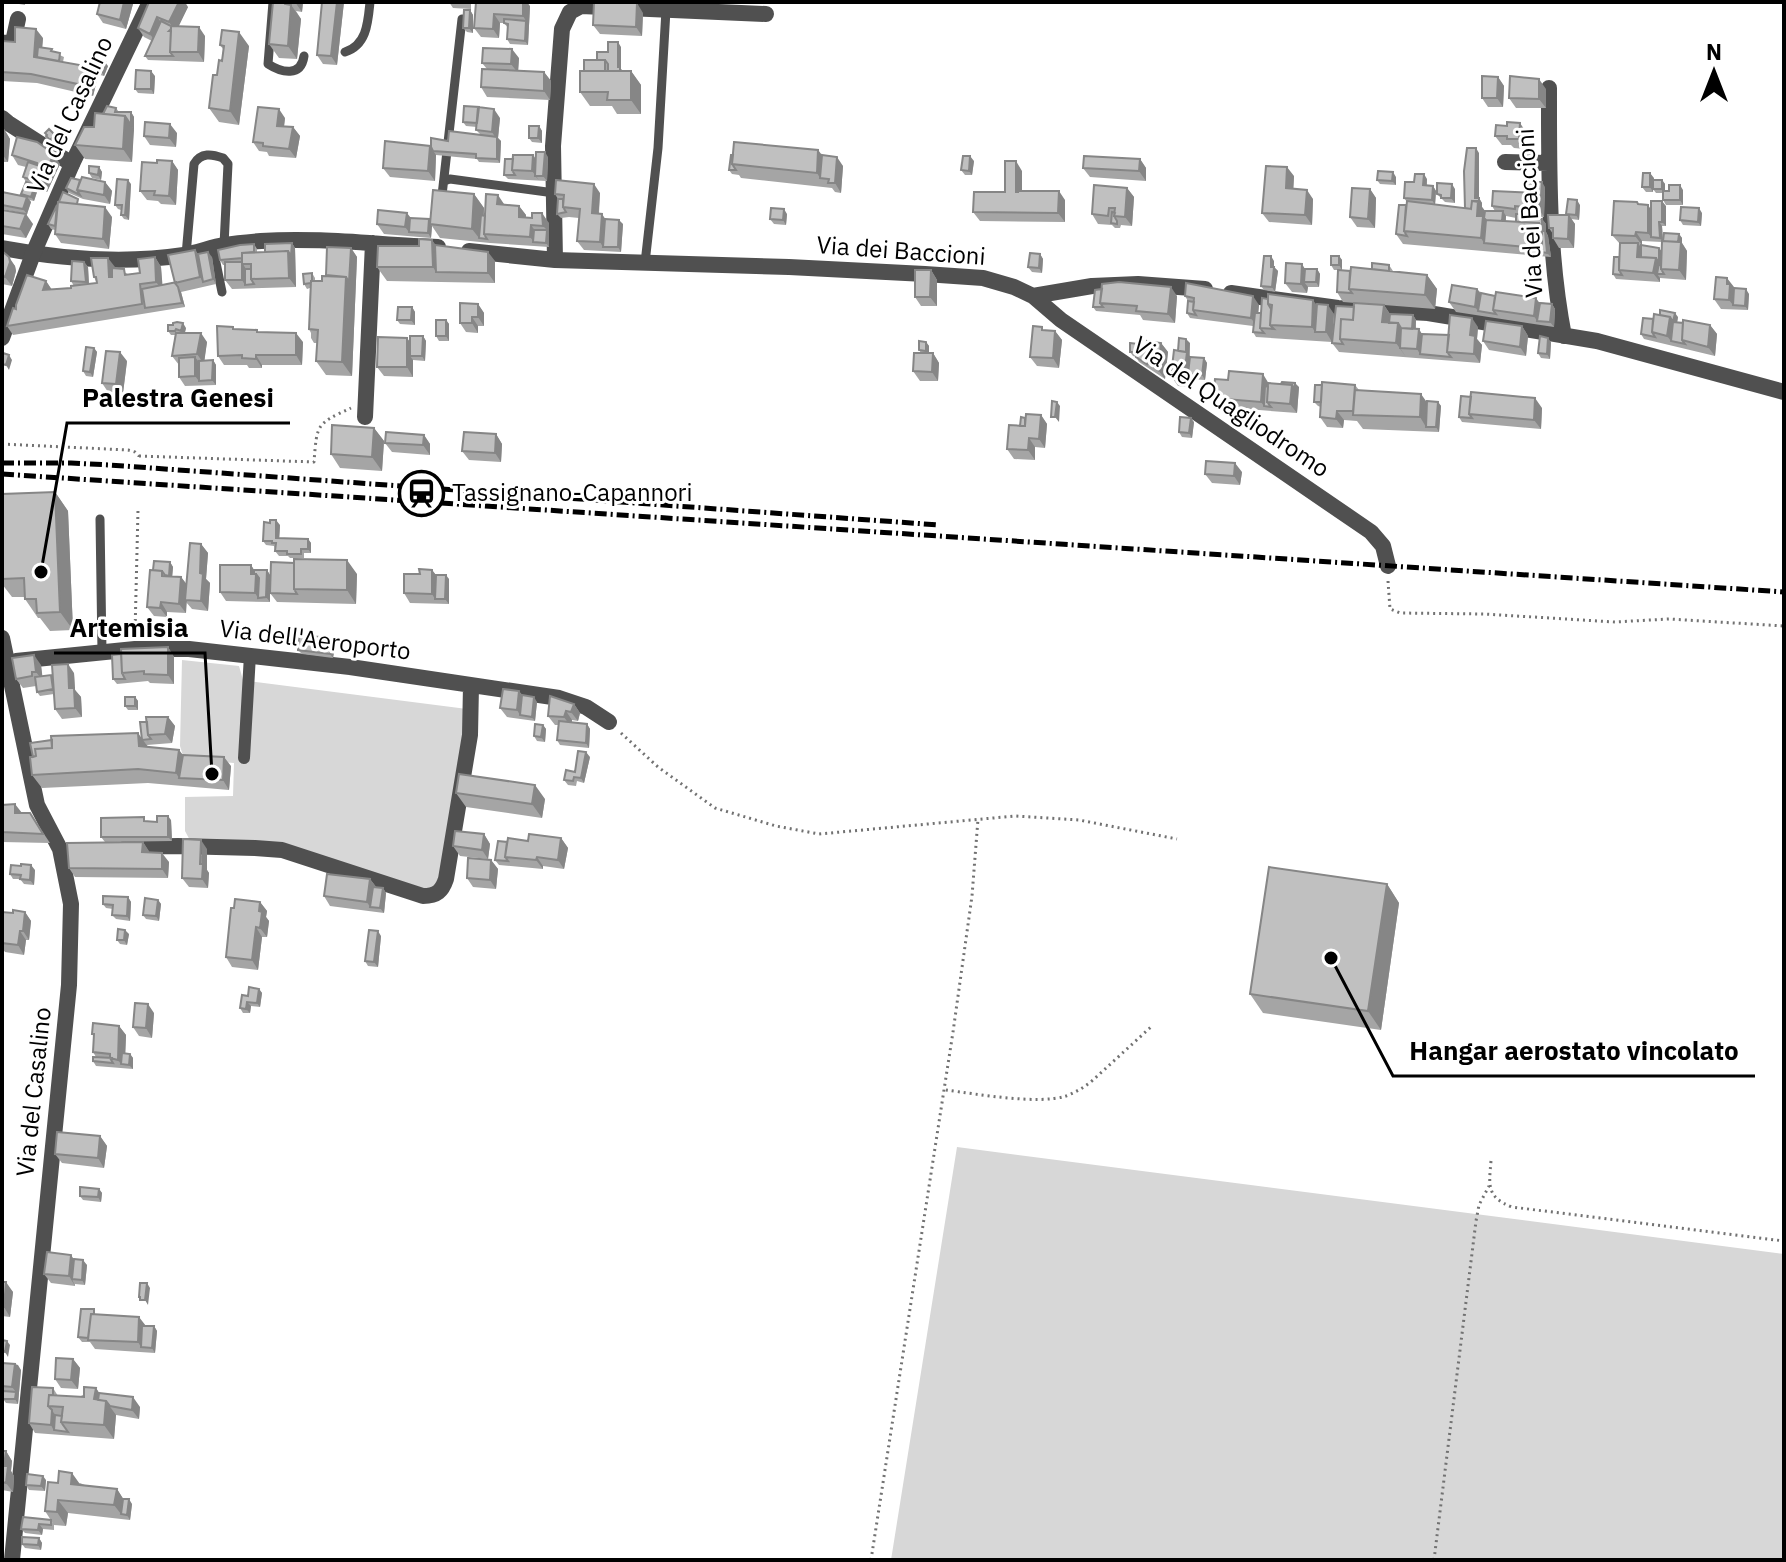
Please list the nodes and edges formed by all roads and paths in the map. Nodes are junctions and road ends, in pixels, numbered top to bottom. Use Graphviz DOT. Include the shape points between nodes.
graph roads {
  1 [pos="150,2"];
  2 [pos="273,2"];
  3 [pos="370,2"];
  4 [pos="711,7"];
  5 [pos="666,10"];
  6 [pos="766,14"];
  7 [pos="18,19"];
  8 [pos="462,19"];
  9 [pos="2,43"];
  10 [pos="345,52"];
  11 [pos="304,56"];
  12 [pos="1549,88"];
  13 [pos="2,118"];
  14 [pos="1505,162"];
  15 [pos="1549,163"];
  16 [pos="72,164"];
  17 [pos="444,181"];
  18 [pos="547,192"];
  19 [pos="439,216"];
  20 [pos="373,243"];
  21 [pos="219,246"];
  22 [pos="2,248"];
  23 [pos="33,254"];
  24 [pos="186,255"];
  25 [pos="555,260"];
  26 [pos="645,263"];
  27 [pos="222,292"];
  28 [pos="1033,296"];
  29 [pos="1564,336"];
  30 [pos="2,338"];
  31 [pos="1784,392"];
  32 [pos="365,409"];
  33 [pos="2,444"];
  34 [pos="138,510"];
  35 [pos="100,519"];
  36 [pos="1388,566"];
  37 [pos="1784,626"];
  38 [pos="2,638"];
  39 [pos="135,649"];
  40 [pos="102,652"];
  41 [pos="250,655"];
  42 [pos="8,662"];
  43 [pos="471,686"];
  44 [pos="609,722"];
  45 [pos="244,758"];
  46 [pos="978,819"];
  47 [pos="1177,839"];
  48 [pos="104,848"];
  49 [pos="1152,1026"];
  50 [pos="945,1090"];
  51 [pos="1491,1161"];
  52 [pos="1489,1186"];
  53 [pos="1784,1241"];
  54 [pos="2,1455"];
  55 [pos="22,1456"];
  56 [pos="12,1560"];
  57 [pos="871,1560"];
  58 [pos="1434,1560"];
  1 -- 16 [label="street, Via del Casalino"];
  2 -- 11 [label="lane" via="268,64 294,71"];
  3 -- 10 [label="lane" via="364,37"];
  4 -- 5 [label="street"];
  4 -- 6 [label="street"];
  5 -- 25 [label="street" via="581,6 570,12 562,29 553,146"];
  5 -- 26 [label="lane"];
  7 -- 9 [label="street" via="13,42"];
  8 -- 17 [label="lane"];
  12 -- 15 [label="street, Via dei Baccioni"];
  13 -- 16 [label="street"];
  14 -- 15 [label="street"];
  15 -- 29 [label="street, Via dei Baccioni" via="1556,296"];
  16 -- 23 [label="street, Via del Casalino"];
  17 -- 18 [label="lane"];
  17 -- 19 [label="lane"];
  20 -- 21 [label="street, Via dei Baccioni" via="262,241"];
  20 -- 25 [label="street, Via dei Baccioni" via="437,239"];
  20 -- 32 [label="street"];
  21 -- 24 [label="street, Via dei Baccioni"];
  21 -- 24 [label="lane" via="228,164 205,155 194,164"];
  21 -- 27 [label="lane"];
  22 -- 23 [label="street, Via dei Baccioni"];
  23 -- 24 [label="street, Via dei Baccioni" via="83,259"];
  23 -- 30 [label="street, Via del Casalino"];
  25 -- 26 [label="street, Via dei Baccioni"];
  26 -- 28 [label="street, Via dei Baccioni" via="983,278"];
  28 -- 29 [label="street, Via dei Baccioni" via="1092,286 1195,287 1338,308 1428,313"];
  28 -- 36 [label="street, Via del Quagliodromo" via="1371,532 1383,546"];
  29 -- 31 [label="street, Via dei Baccioni"];
  32 -- 33 [label="path" via="324,420 316,436 314,462 139,458 128,450"];
  34 -- 39 [label="path"];
  35 -- 40 [label="lane"];
  36 -- 37 [label="path" via="1393,612"];
  38 -- 42 [label="street, Via del Casalino"];
  39 -- 40 [label="street, Via dell'Aeroporto"];
  39 -- 41 [label="street, Via dell'Aeroporto"];
  40 -- 42 [label="street, Via dell'Aeroporto"];
  41 -- 43 [label="street, Via dell'Aeroporto"];
  41 -- 45 [label="street"];
  42 -- 55 [label="street, Via del Casalino" via="37,805 67,849 71,904 69,985"];
  43 -- 44 [label="street, Via dell'Aeroporto" via="559,698"];
  43 -- 48 [label="street" via="470,735 446,879 433,896 282,850"];
  44 -- 46 [label="path" via="658,767 715,808 776,826 819,834"];
  46 -- 47 [label="path" via="1079,820"];
  46 -- 50 [label="path"];
  49 -- 50 [label="path" via="1085,1087 1064,1096"];
  50 -- 57 [label="path"];
  51 -- 52 [label="path"];
  52 -- 53 [label="path" via="1497,1200 1520,1209"];
  52 -- 58 [label="path" via="1476,1221"];
  54 -- 55 [label="street"];
  55 -- 56 [label="street, Via del Casalino"];
}
